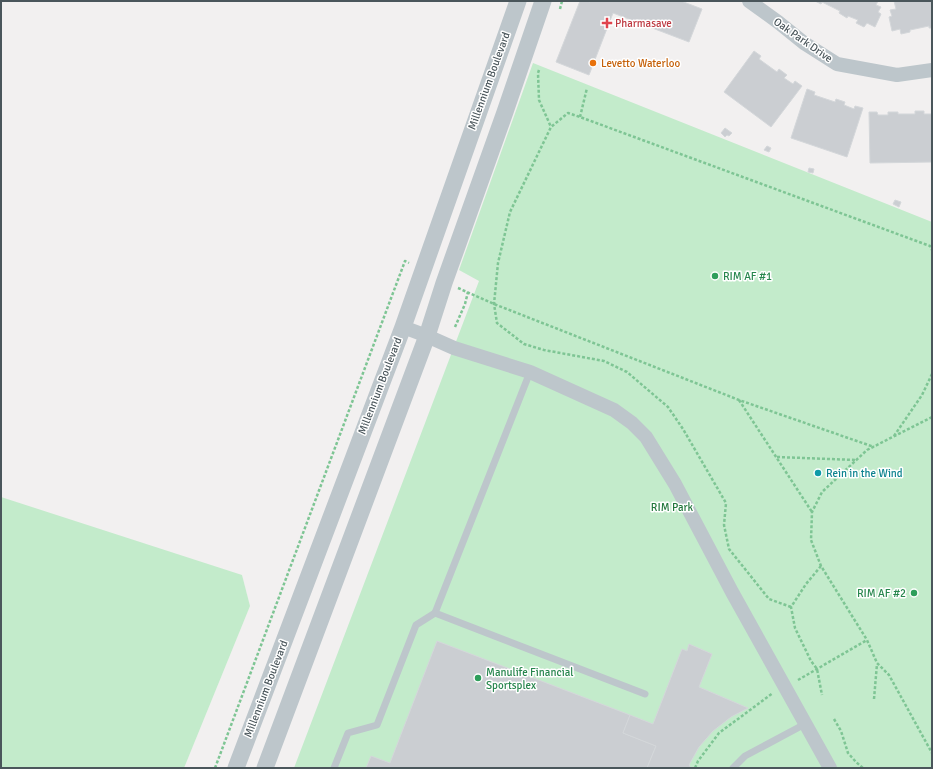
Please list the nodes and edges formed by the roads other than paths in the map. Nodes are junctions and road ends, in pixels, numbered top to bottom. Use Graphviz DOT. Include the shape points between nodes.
graph roads {
  1 [pos="518,1"];
  2 [pos="543,1"];
  3 [pos="748,1"];
  4 [pos="932,70"];
  5 [pos="403,327"];
  6 [pos="427,336"];
  7 [pos="530,372"];
  8 [pos="435,613"];
  9 [pos="645,694"];
  10 [pos="805,724"];
  11 [pos="236,768"];
  12 [pos="265,768"];
  13 [pos="334,768"];
  14 [pos="733,768"];
  15 [pos="830,768"];
  1 -- 5 [label="street, Millennium Boulevard"];
  2 -- 6 [label="street"];
  3 -- 4 [label="street, Oak Park Drive" via="837,64 897,75"];
  5 -- 6 [label="street"];
  5 -- 11 [label="street, Millennium Boulevard"];
  6 -- 7 [label="street" via="454,348"];
  6 -- 12 [label="street"];
  7 -- 8 [label="lane"];
  7 -- 10 [label="street" via="614,410 646,437 675,484"];
  8 -- 9 [label="lane"];
  8 -- 13 [label="lane" via="416,625 377,725 348,733"];
  10 -- 14 [label="lane" via="745,756"];
  10 -- 15 [label="street"];
}
